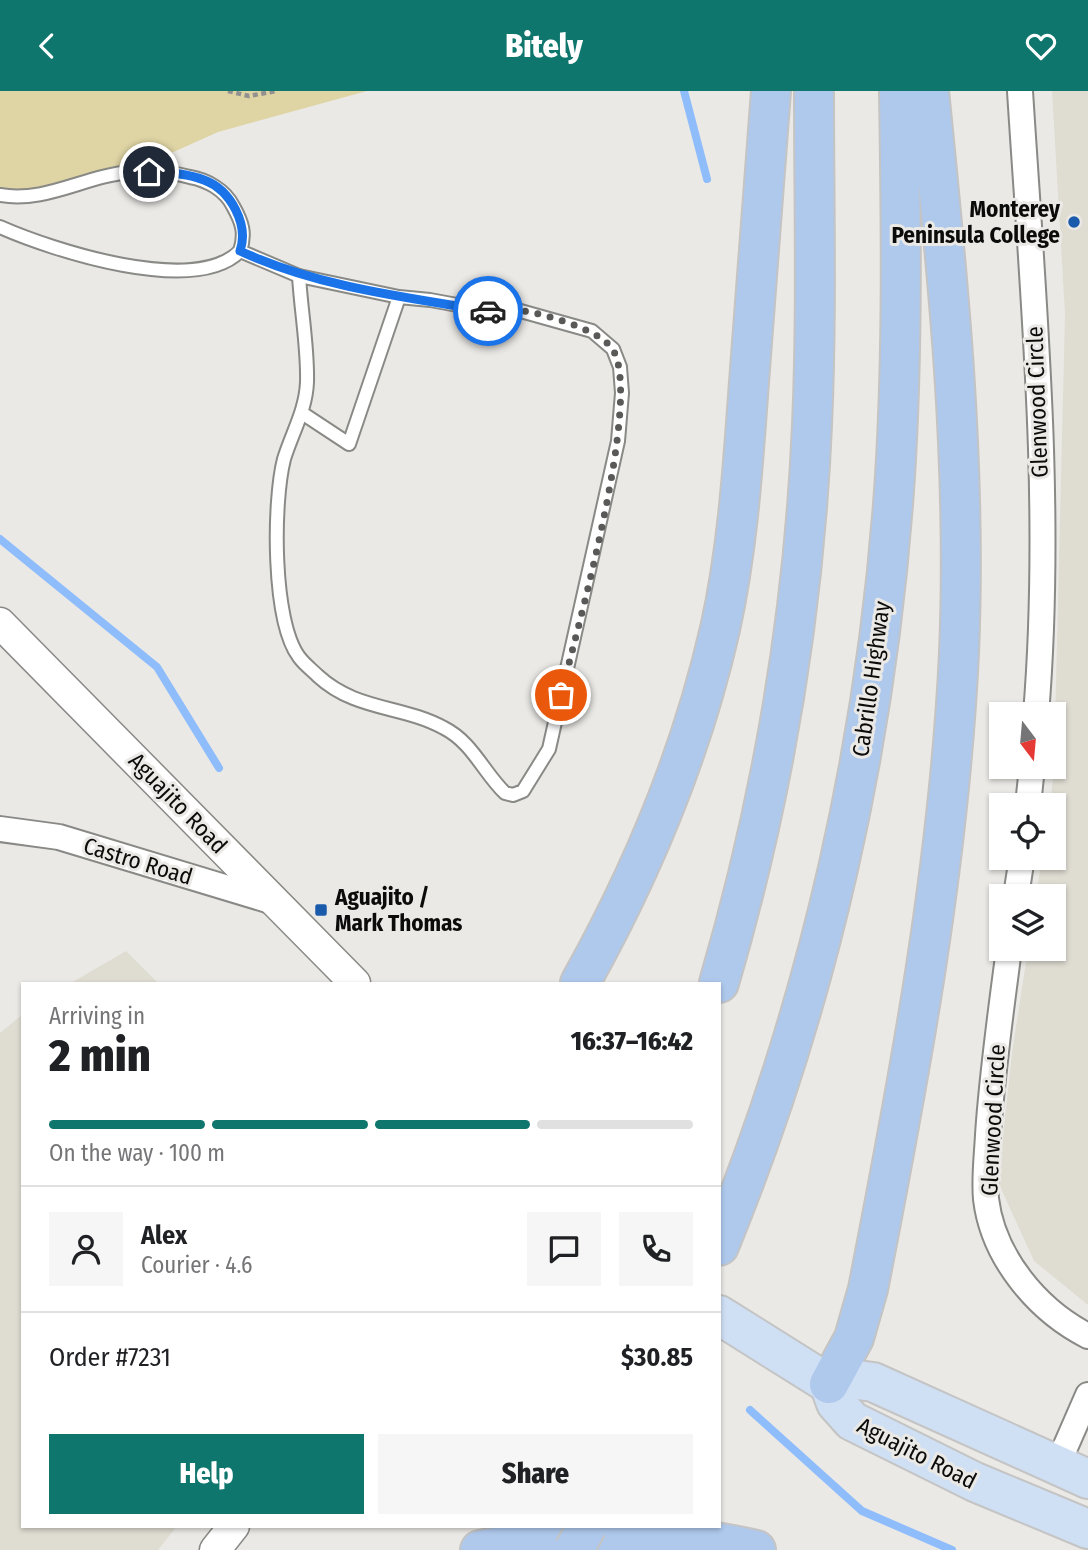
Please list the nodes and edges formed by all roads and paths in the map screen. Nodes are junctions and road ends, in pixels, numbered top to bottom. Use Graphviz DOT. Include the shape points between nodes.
graph roads {
  1 [pos="228,91"];
  2 [pos="276,91"];
  3 [pos="771,91"];
  4 [pos="814,91"];
  5 [pos="900,91"];
  6 [pos="929,91"];
  7 [pos="1020,91"];
  8 [pos="0,195"];
  9 [pos="0,227"];
  10 [pos="240,251"];
  11 [pos="299,276"];
  12 [pos="398,297"];
  13 [pos="302,413"];
  14 [pos="0,623"];
  15 [pos="1038,702"];
  16 [pos="0,829"];
  17 [pos="274,902"];
  18 [pos="1008,961"];
  19 [pos="354,982"];
  20 [pos="581,982"];
  21 [pos="719,982"];
  22 [pos="723,1237"];
  23 [pos="721,1316"];
  24 [pos="1088,1336"];
  25 [pos="830,1384"];
  26 [pos="1088,1395"];
  27 [pos="1072,1472"];
  28 [pos="232,1528"];
  29 [pos="487,1528"];
  30 [pos="586,1528"];
  31 [pos="1088,1529"];
  32 [pos="215,1550"];
  33 [pos="474,1550"];
  34 [pos="480,1550"];
  35 [pos="574,1550"];
  36 [pos="756,1550"];
  1 -- 2 [label="path" via="248,96"];
  3 -- 20 [label="highway" via="741,494 721,626 666,799 620,908"];
  4 -- 21 [label="highway" via="814,366 804,544 771,771"];
  5 -- 22 [label="highway, Cabrillo Highway" via="898,419 889,550 867,717 802,1007"];
  6 -- 25 [label="highway" via="959,461 960,617 953,745 931,926 871,1276 854,1338"];
  7 -- 15 [label="street, Glenwood Circle" via="1040,470"];
  8 -- 10 [label="lane" via="39,196 129,172 169,172 206,180 230,199 241,221 245,238"];
  9 -- 10 [label="lane" via="95,261 144,268 229,263"];
  10 -- 11 [label="lane"];
  11 -- 12 [label="lane"];
  11 -- 13 [label="lane" via="307,383"];
  12 -- 13 [label="lane" via="349,444"];
  12 -- 13 [label="lane" via="501,313 517,310 592,331 613,349 620,367 618,442 589,579 548,749 523,791 505,793 465,744 444,727 355,702 320,678 298,655 276,569 276,523 284,459"];
  14 -- 17 [label="street, Aguajito Road"];
  16 -- 17 [label="street, Castro Road" via="59,837"];
  17 -- 19 [label="street, Aguajito Road"];
  18 -- 24 [label="street, Glenwood Circle" via="990,1102 986,1199 1000,1244 1033,1296"];
  23 -- 25 [label="main road"];
  25 -- 27 [label="main road, Aguajito Road" via="850,1379 873,1382"];
  25 -- 31 [label="main road, Aguajito Road" via="836,1403 852,1421 975,1482"];
  26 -- 27 [label="street"];
  28 -- 32 [label="street"];
  29 -- 33 [label="highway"];
  30 -- 35 [label="highway, bridge"];
  34 -- 36 [label="highway" via="547,1538 625,1533 684,1537"];
}
